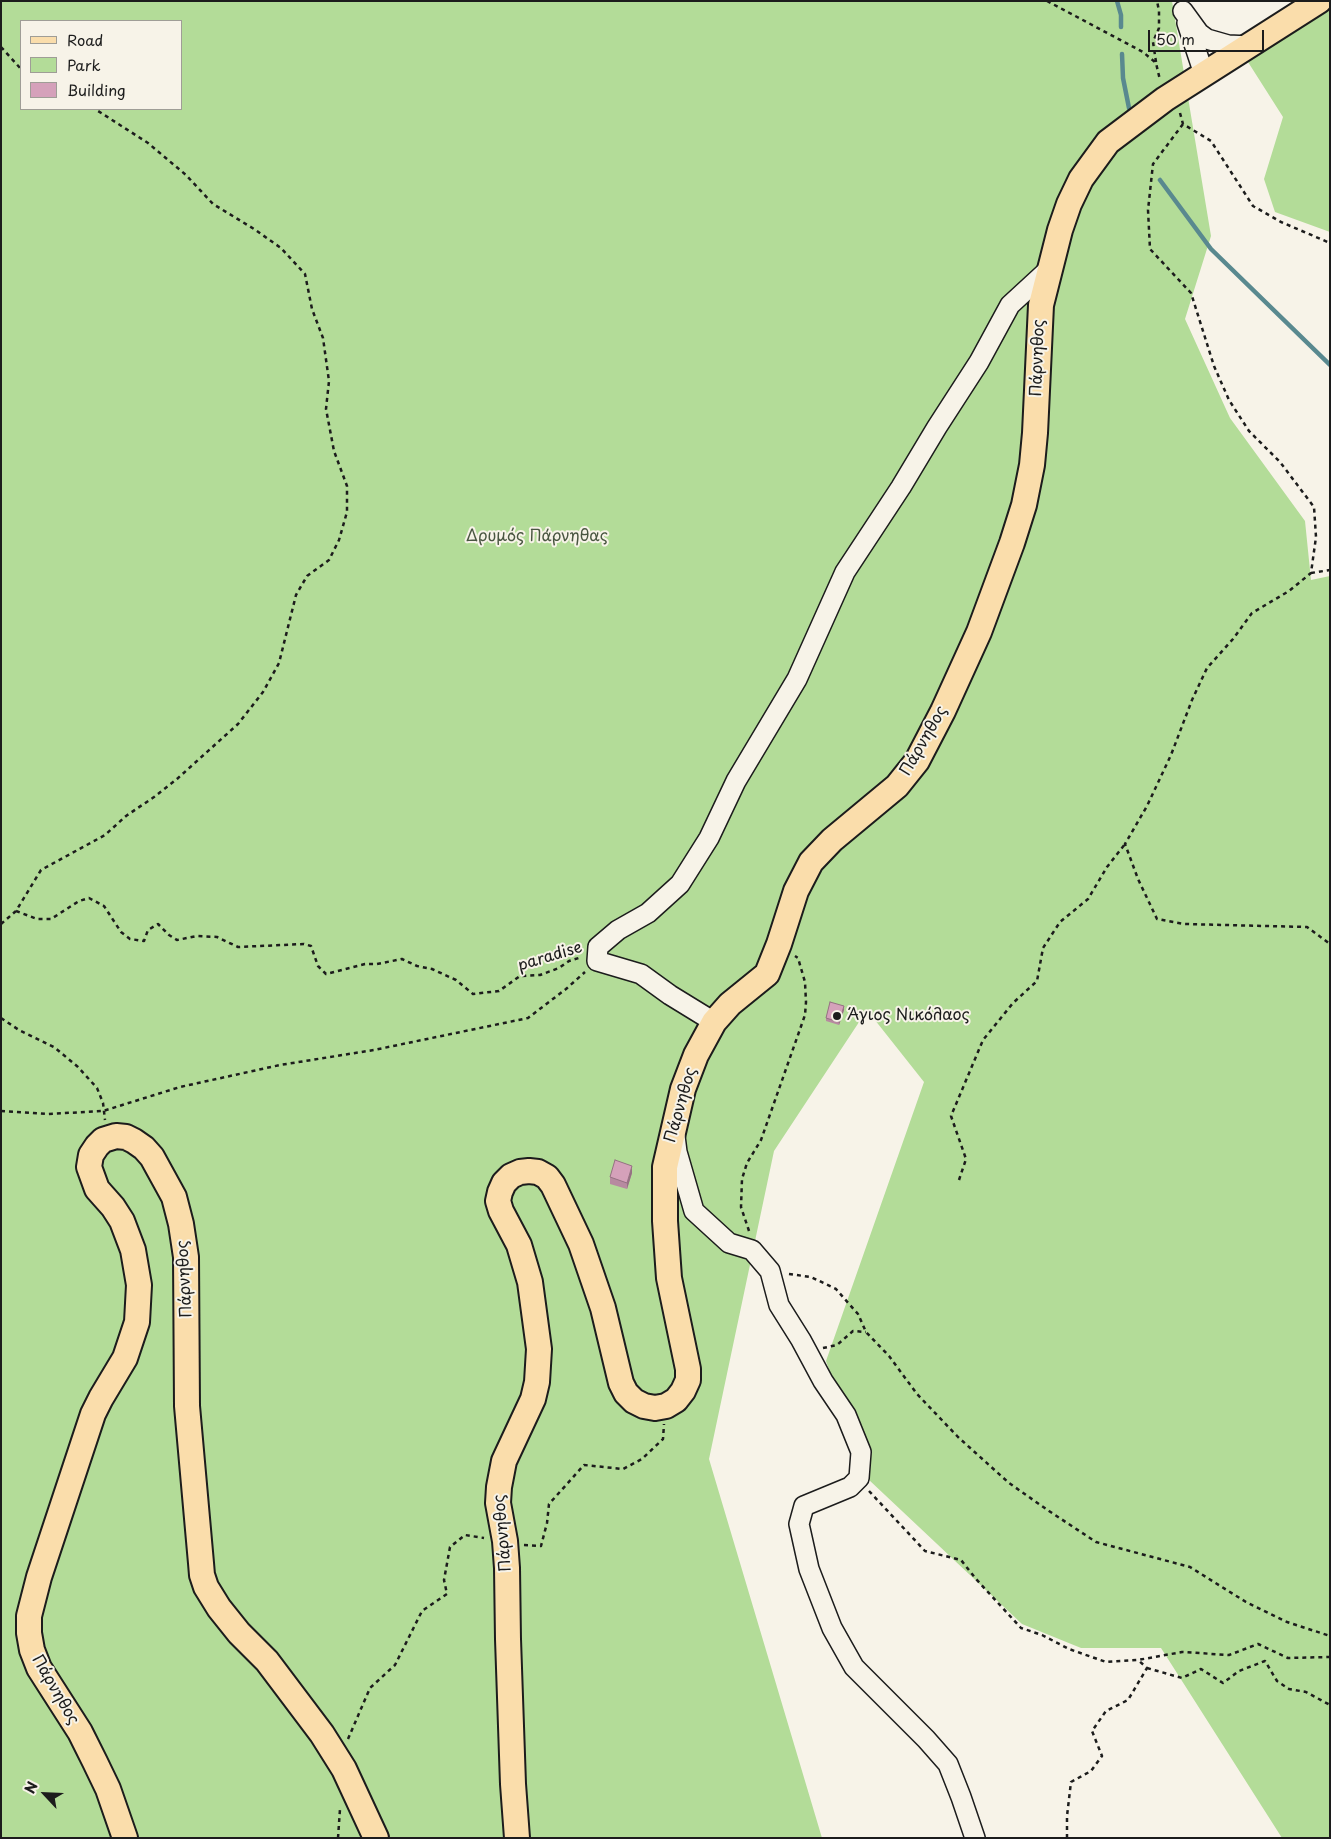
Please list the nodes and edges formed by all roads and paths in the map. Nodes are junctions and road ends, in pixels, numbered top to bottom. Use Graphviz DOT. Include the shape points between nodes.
graph roads {
  1 [pos="1047,1"];
  2 [pos="1157,1"];
  3 [pos="1319,1"];
  4 [pos="1182,6"];
  5 [pos="1250,46"];
  6 [pos="1,47"];
  7 [pos="1156,63"];
  8 [pos="20,68"];
  9 [pos="1204,74"];
  10 [pos="1169,96"];
  11 [pos="97,110"];
  12 [pos="1183,124"];
  13 [pos="1330,243"];
  14 [pos="1048,270"];
  15 [pos="1330,570"];
  16 [pos="1312,573"];
  17 [pos="1125,844"];
  18 [pos="16,911"];
  19 [pos="2,922"];
  20 [pos="779,944"];
  21 [pos="1330,944"];
  22 [pos="597,959"];
  23 [pos="1,1018"];
  24 [pos="714,1022"];
  25 [pos="1,1111"];
  26 [pos="103,1111"];
  27 [pos="674,1124"];
  28 [pos="109,1138"];
  29 [pos="959,1180"];
  30 [pos="752,1250"];
  31 [pos="770,1271"];
  32 [pos="866,1332"];
  33 [pos="807,1351"];
  34 [pos="666,1406"];
  35 [pos="859,1478"];
  36 [pos="505,1541"];
  37 [pos="1330,1636"];
  38 [pos="1330,1657"];
  39 [pos="1138,1660"];
  40 [pos="1147,1668"];
  41 [pos="1330,1705"];
  42 [pos="344,1769"];
  43 [pos="125,1838"];
  44 [pos="376,1838"];
  45 [pos="517,1838"];
  46 [pos="975,1838"];
  47 [pos="1067,1838"];
  1 -- 7 [label="path" via="1143,52"];
  2 -- 7 [label="path" via="1158,28 1153,42"];
  3 -- 5 [label="main road, Πάρνηθος"];
  4 -- 5 [label="street" via="1199,33 1207,39 1228,45"];
  4 -- 9 [label="street"];
  5 -- 9 [label="main road, Πάρνηθος"];
  6 -- 8 [label="path"];
  7 -- 10 [label="path"];
  9 -- 10 [label="main road, Πάρνηθος"];
  10 -- 12 [label="path"];
  10 -- 14 [label="main road, Πάρνηθος" via="1108,142 1089,167 1070,204"];
  11 -- 18 [label="path" via="148,143 186,175 212,204 281,248 305,274 312,309 323,338 329,381 326,409 334,451 347,486 347,512 329,560 307,576 296,595 279,663 263,692 238,724 105,835 41,870"];
  12 -- 13 [label="path" via="1211,141 1253,206"];
  12 -- 16 [label="path" via="1153,164 1148,210 1150,249 1191,293 1214,366 1229,400 1249,431 1280,462 1314,507 1316,537"];
  14 -- 20 [label="main road, Πάρνηθος" via="1041,305 1035,432 1029,481 1012,543 979,632 940,718 907,775 810,862 796,890"];
  14 -- 22 [label="street" via="1010,305 979,362 845,572 797,679 680,884 648,912 598,947"];
  15 -- 16 [label="path"];
  16 -- 17 [label="path" via="1252,613 1207,668 1152,798"];
  17 -- 21 [label="path" via="1157,919 1184,924 1307,926"];
  17 -- 29 [label="path" via="1088,899 1060,922 1047,941 1037,981 1013,1003 984,1040 950,1116 966,1160"];
  18 -- 19 [label="path"];
  18 -- 22 [label="path, paradise" via="37,919 51,919 89,898 104,906 121,932 130,939 144,941 148,930 158,924 177,940 217,937 238,947 304,944 311,946 318,966 326,974 402,959 456,980 473,994 498,991 520,976 540,975 581,957"];
  20 -- 24 [label="main road, Πάρνηθος" via="767,974 730,1004"];
  20 -- 30 [label="path" via="798,958 805,982 805,1015 761,1140 747,1163 742,1179 741,1207"];
  22 -- 24 [label="street" via="641,974"];
  22 -- 26 [label="path" via="566,989 528,1018 374,1050 280,1064 180,1087"];
  23 -- 26 [label="path" via="54,1047 78,1067 97,1088"];
  24 -- 27 [label="main road, Πάρνηθος" via="696,1055"];
  25 -- 26 [label="path" via="48,1114"];
  26 -- 28 [label="path"];
  27 -- 30 [label="street" via="676,1152 694,1212 729,1243"];
  27 -- 34 [label="main road, Πάρνηθος" via="665,1167 664,1221 668,1278 688,1380 676,1400"];
  28 -- 42 [label="main road, Πάρνηθος" via="126,1137 152,1157 174,1197 181,1224 186,1258 187,1406 202,1575 206,1587 239,1633 267,1661 298,1700"];
  28 -- 43 [label="main road, Πάρνηθος" via="103,1140 91,1155 89,1167 97,1190 122,1221 133,1250 139,1285 137,1322 125,1358 93,1414 39,1577 29,1616 29,1634 39,1668 92,1754"];
  30 -- 31 [label="street"];
  31 -- 32 [label="path" via="811,1277 836,1289 858,1314"];
  31 -- 33 [label="street" via="779,1305"];
  32 -- 33 [label="path" via="852,1331 837,1345"];
  32 -- 37 [label="path" via="958,1437 1010,1483 1096,1542 1190,1567 1246,1602 1287,1622"];
  33 -- 35 [label="street" via="822,1381 846,1415 861,1452"];
  34 -- 36 [label="path" via="663,1440 642,1459 623,1469 584,1465 549,1504 541,1546"];
  34 -- 36 [label="main road, Πάρνηθος" via="644,1406 626,1393 603,1308 581,1244 553,1185 538,1172 520,1172 511,1176 504,1183 498,1202 519,1245 530,1282 539,1365 533,1399 501,1474 498,1503"];
  35 -- 39 [label="path" via="925,1551 960,1560 1021,1628 1106,1662"];
  35 -- 46 [label="street" via="850,1487 804,1506 799,1524 809,1569 832,1628 854,1667 948,1764"];
  36 -- 42 [label="path" via="465,1535 450,1547 444,1580 447,1594 422,1611 395,1665 370,1688 347,1742"];
  36 -- 45 [label="main road, Πάρνηθος"];
  38 -- 39 [label="path" via="1288,1658 1258,1644 1229,1655 1182,1652"];
  39 -- 40 [label="path"];
  40 -- 41 [label="path" via="1182,1678 1201,1669 1223,1682 1239,1671 1265,1662 1277,1682 1289,1690 1306,1692"];
  40 -- 47 [label="path" via="1128,1700 1106,1711 1092,1731 1102,1756 1091,1771 1071,1782"];
  42 -- 44 [label="main road, Πάρνηθος"];
}
